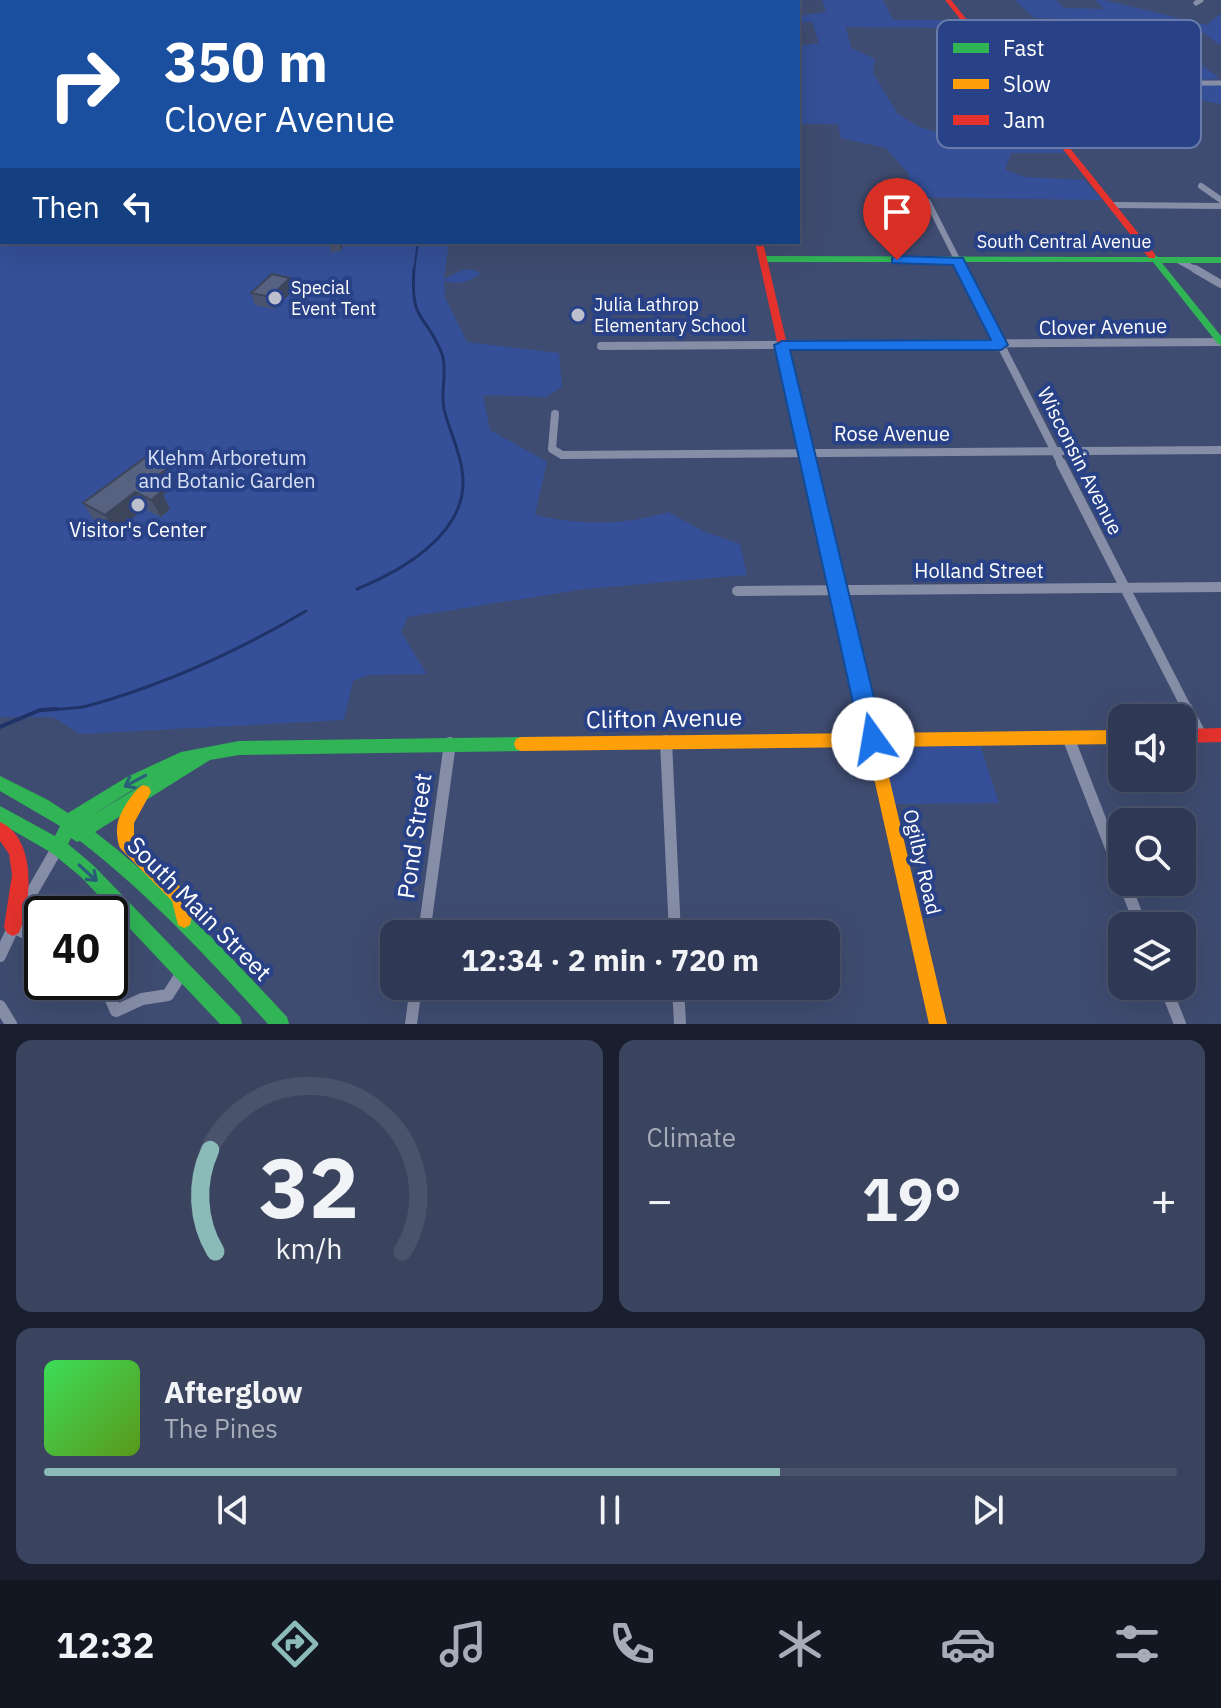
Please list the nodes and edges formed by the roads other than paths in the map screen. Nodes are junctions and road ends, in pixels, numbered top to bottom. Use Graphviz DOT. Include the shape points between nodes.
graph roads {
  1 [pos="948,0"];
  2 [pos="963,20"];
  3 [pos="1201,83"];
  4 [pos="1221,83"];
  5 [pos="1067,148"];
  6 [pos="1201,186"];
  7 [pos="928,202"];
  8 [pos="1221,203"];
  9 [pos="1114,205"];
  10 [pos="759,244"];
  11 [pos="763,259"];
  12 [pos="1156,260"];
  13 [pos="1178,260"];
  14 [pos="1221,260"];
  15 [pos="958,261"];
  16 [pos="1221,284"];
  17 [pos="1221,342"];
  18 [pos="782,345"];
  19 [pos="1001,345"];
  20 [pos="601,346"];
  21 [pos="555,414"];
  22 [pos="1221,450"];
  23 [pos="1053,452"];
  24 [pos="805,453"];
  25 [pos="1221,587"];
  26 [pos="1126,588"];
  27 [pos="839,590"];
  28 [pos="737,591"];
  29 [pos="1221,735"];
  30 [pos="1196,736"];
  31 [pos="1201,736"];
  32 [pos="1068,737"];
  33 [pos="1108,737"];
  34 [pos="873,739"];
  35 [pos="666,741"];
  36 [pos="450,743"];
  37 [pos="208,753"];
  38 [pos="0,783"];
  39 [pos="143,792"];
  40 [pos="0,814"];
  41 [pos="71,820"];
  42 [pos="0,830"];
  43 [pos="83,830"];
  44 [pos="1108,840"];
  45 [pos="58,847"];
  46 [pos="184,919"];
  47 [pos="426,920"];
  48 [pos="674,920"];
  49 [pos="13,927"];
  50 [pos="24,933"];
  51 [pos="0,956"];
  52 [pos="183,970"];
  53 [pos="111,1000"];
  54 [pos="414,1000"];
  55 [pos="679,1000"];
  56 [pos="1171,1000"];
  57 [pos="0,1006"];
  58 [pos="11,1024"];
  59 [pos="233,1024"];
  60 [pos="280,1024"];
  61 [pos="411,1024"];
  62 [pos="680,1024"];
  63 [pos="938,1024"];
  64 [pos="1180,1024"];
  1 -- 2 [label="street"];
  3 -- 4 [label="street"];
  5 -- 9 [label="street"];
  6 -- 8 [label="street"];
  7 -- 15 [label="street, Wisconsin Avenue"];
  8 -- 9 [label="street"];
  9 -- 12 [label="street"];
  10 -- 11 [label="street, Ogilby Road"];
  11 -- 15 [label="street, South Central Avenue"];
  11 -- 18 [label="street, Ogilby Road"];
  12 -- 13 [label="street, South Central Avenue"];
  12 -- 15 [label="street, South Central Avenue"];
  12 -- 17 [label="street"];
  13 -- 14 [label="street, South Central Avenue"];
  13 -- 16 [label="street"];
  15 -- 19 [label="street, Wisconsin Avenue"];
  17 -- 19 [label="street, Clover Avenue"];
  18 -- 19 [label="street, Clover Avenue"];
  18 -- 20 [label="street, Clover Avenue"];
  18 -- 24 [label="street, Ogilby Road"];
  19 -- 23 [label="street, Wisconsin Avenue"];
  21 -- 24 [label="street, Rose Avenue" via="552,449 562,455"];
  22 -- 23 [label="street, Rose Avenue"];
  23 -- 24 [label="street, Rose Avenue"];
  23 -- 26 [label="street, Wisconsin Avenue"];
  24 -- 27 [label="street, Ogilby Road"];
  25 -- 26 [label="street, Holland Street"];
  26 -- 27 [label="street, Holland Street"];
  26 -- 31 [label="street, Wisconsin Avenue"];
  27 -- 28 [label="street, Holland Street"];
  27 -- 34 [label="street, Ogilby Road"];
  29 -- 31 [label="street"];
  30 -- 31 [label="street"];
  32 -- 33 [label="street, Clifton Avenue"];
  32 -- 34 [label="street, Clifton Avenue"];
  32 -- 44 [label="street"];
  34 -- 35 [label="street, Clifton Avenue"];
  34 -- 63 [label="street, Ogilby Road"];
  35 -- 36 [label="street, Clifton Avenue"];
  35 -- 48 [label="street"];
  36 -- 37 [label="street, Clifton Avenue" via="267,745"];
  36 -- 47 [label="street, Pond Street"];
  37 -- 39 [label="street, Clifton Avenue"];
  37 -- 41 [label="street, Clifton Avenue, one-way" via="171,762"];
  38 -- 41 [label="street, South Main Street"];
  39 -- 43 [label="street, Clifton Avenue"];
  39 -- 46 [label="street" via="126,822 126,842 179,897"];
  40 -- 45 [label="street"];
  41 -- 43 [label="street, South Main Street"];
  41 -- 45 [label="street"];
  42 -- 49 [label="street" via="14,841 22,869"];
  43 -- 45 [label="street, Clifton Avenue"];
  43 -- 46 [label="street, South Main Street" via="131,866"];
  45 -- 49 [label="street"];
  45 -- 52 [label="street, one-way"];
  46 -- 60 [label="street, South Main Street"];
  49 -- 50 [label="street"];
  49 -- 51 [label="street"];
  52 -- 53 [label="street" via="168,995 116,1011"];
  52 -- 59 [label="street"];
  54 -- 61 [label="street"];
  55 -- 62 [label="street"];
  56 -- 64 [label="street"];
  57 -- 58 [label="street"];
}
